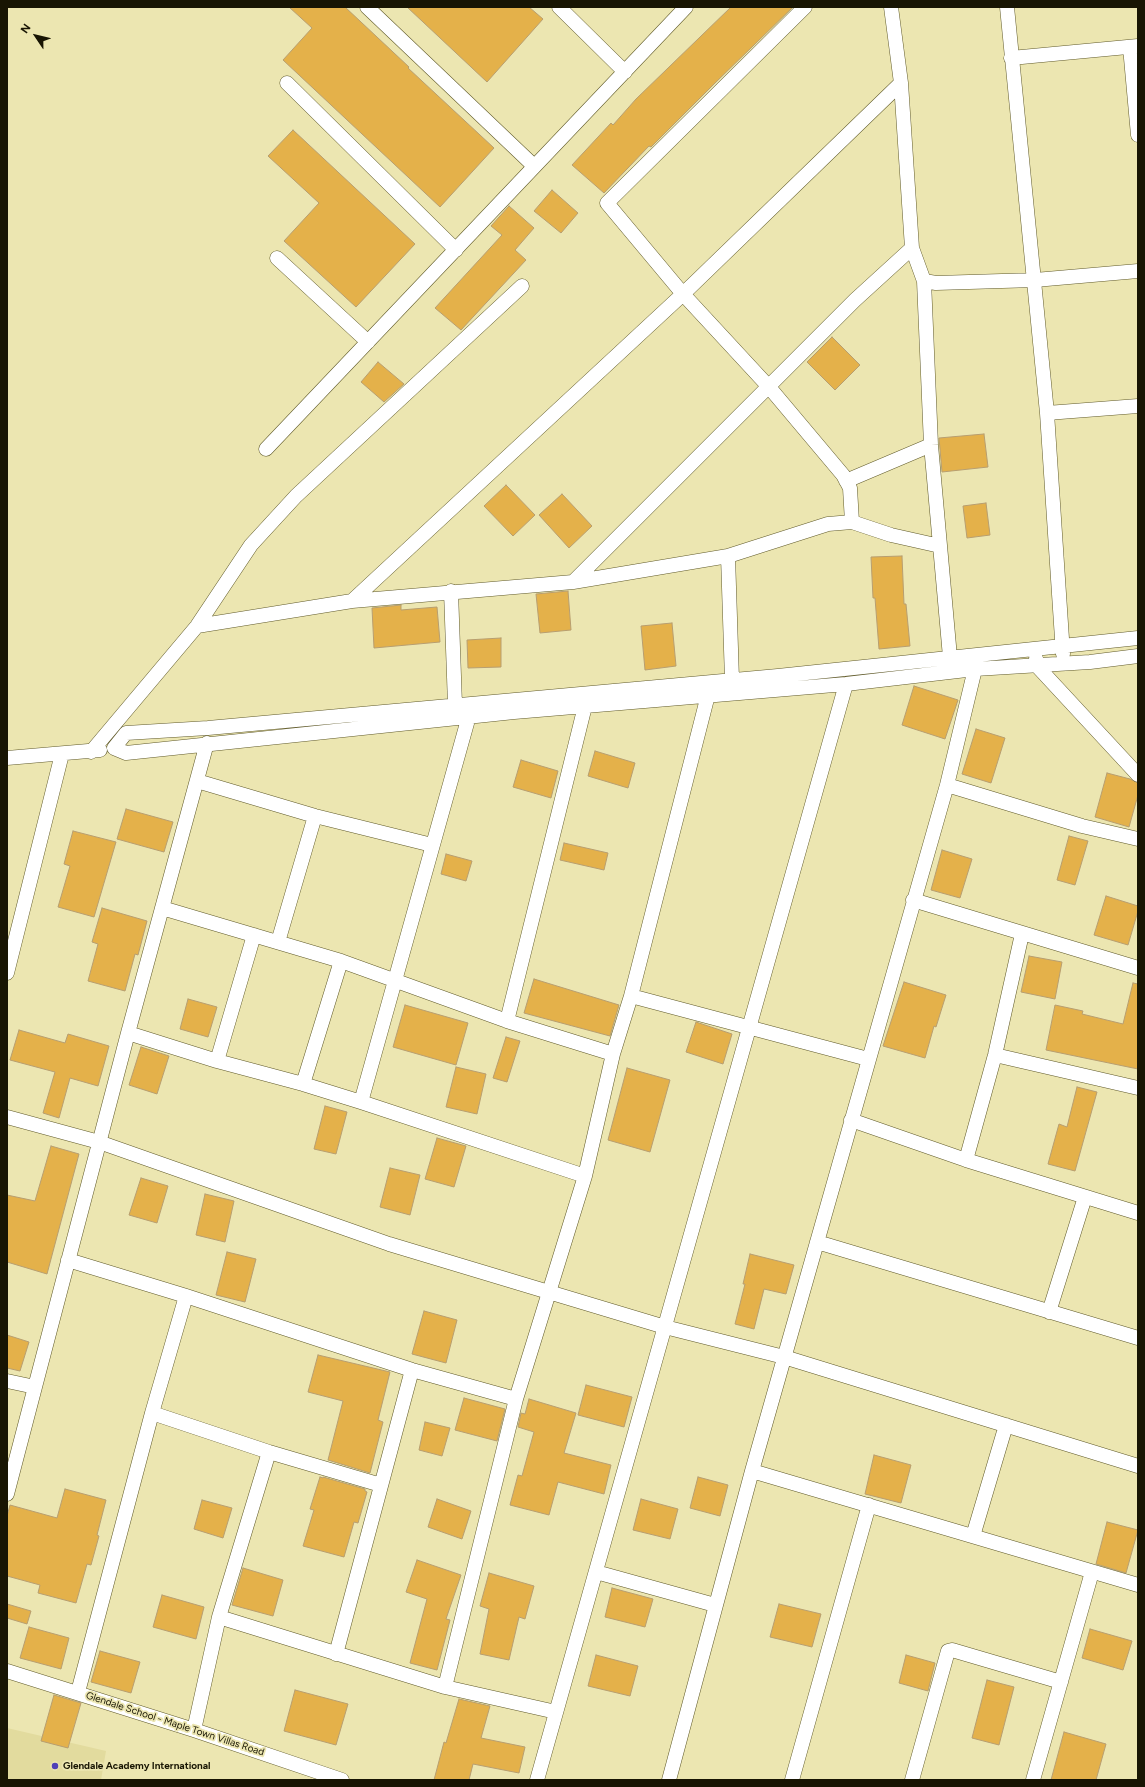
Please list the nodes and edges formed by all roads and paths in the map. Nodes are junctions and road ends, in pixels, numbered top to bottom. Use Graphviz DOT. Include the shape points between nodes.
graph roads {
  1 [pos="367,7"];
  2 [pos="559,7"];
  3 [pos="686,7"];
  4 [pos="805,7"];
  5 [pos="891,7"];
  6 [pos="1007,7"];
  7 [pos="1134,46"];
  8 [pos="1011,58"];
  9 [pos="625,72"];
  10 [pos="286,83"];
  11 [pos="901,83"];
  12 [pos="1138,135"];
  13 [pos="534,166"];
  14 [pos="912,248"];
  15 [pos="456,250"];
  16 [pos="276,258"];
  17 [pos="1138,271"];
  18 [pos="1035,280"];
  19 [pos="924,281"];
  20 [pos="522,286"];
  21 [pos="683,294"];
  22 [pos="368,342"];
  23 [pos="769,387"];
  24 [pos="1138,406"];
  25 [pos="1047,413"];
  26 [pos="931,445"];
  27 [pos="266,449"];
  28 [pos="846,481"];
  29 [pos="852,522"];
  30 [pos="940,546"];
  31 [pos="728,556"];
  32 [pos="573,582"];
  33 [pos="451,592"];
  34 [pos="352,601"];
  35 [pos="197,626"];
  36 [pos="1138,638"];
  37 [pos="1063,646"];
  38 [pos="1035,649"];
  39 [pos="1138,656"];
  40 [pos="950,658"];
  41 [pos="1064,662"];
  42 [pos="1037,666"];
  43 [pos="975,669"];
  44 [pos="732,680"];
  45 [pos="846,684"];
  46 [pos="708,695"];
  47 [pos="455,705"];
  48 [pos="585,706"];
  49 [pos="469,716"];
  50 [pos="207,743"];
  51 [pos="114,748"];
  52 [pos="91,752"];
  53 [pos="62,754"];
  54 [pos="7,758"];
  55 [pos="1138,774"];
  56 [pos="197,781"];
  57 [pos="947,785"];
  58 [pos="315,816"];
  59 [pos="1138,839"];
  60 [pos="432,845"];
  61 [pos="913,900"];
  62 [pos="162,908"];
  63 [pos="1022,934"];
  64 [pos="254,935"];
  65 [pos="278,942"];
  66 [pos="341,961"];
  67 [pos="1138,968"];
  68 [pos="7,973"];
  69 [pos="396,980"];
  70 [pos="631,996"];
  71 [pos="507,1021"];
  72 [pos="749,1027"];
  73 [pos="128,1033"];
  74 [pos="613,1054"];
  75 [pos="995,1055"];
  76 [pos="868,1059"];
  77 [pos="217,1061"];
  78 [pos="303,1084"];
  79 [pos="1138,1088"];
  80 [pos="361,1102"];
  81 [pos="7,1116"];
  82 [pos="851,1120"];
  83 [pos="99,1142"];
  84 [pos="966,1160"];
  85 [pos="585,1176"];
  86 [pos="1086,1196"];
  87 [pos="1138,1213"];
  88 [pos="817,1242"];
  89 [pos="68,1260"];
  90 [pos="549,1291"];
  91 [pos="186,1296"];
  92 [pos="1049,1312"];
  93 [pos="665,1327"];
  94 [pos="1138,1338"];
  95 [pos="784,1357"];
  96 [pos="412,1370"];
  97 [pos="7,1382"];
  98 [pos="35,1387"];
  99 [pos="516,1399"];
  100 [pos="152,1413"];
  101 [pos="1006,1425"];
  102 [pos="269,1452"];
  103 [pos="1138,1466"];
  104 [pos="752,1471"];
  105 [pos="381,1485"];
  106 [pos="7,1494"];
  107 [pos="869,1505"];
  108 [pos="973,1536"];
  109 [pos="596,1572"];
  110 [pos="1092,1572"];
  111 [pos="1138,1585"];
  112 [pos="716,1606"];
  113 [pos="219,1617"];
  114 [pos="336,1654"];
  115 [pos="7,1671"];
  116 [pos="1061,1682"];
  117 [pos="446,1687"];
  118 [pos="78,1692"];
  119 [pos="556,1712"];
  120 [pos="194,1730"];
  121 [pos="338,1779"];
  122 [pos="537,1780"];
  123 [pos="669,1780"];
  124 [pos="792,1780"];
  125 [pos="912,1780"];
  126 [pos="1033,1780"];
  1 -- 13 [label="street"];
  2 -- 9 [label="street"];
  3 -- 9 [label="street"];
  4 -- 21 [label="street" via="607,203"];
  5 -- 11 [label="street"];
  6 -- 8 [label="street"];
  7 -- 8 [label="street"];
  7 -- 12 [label="street"];
  8 -- 18 [label="street"];
  9 -- 13 [label="street"];
  10 -- 15 [label="street"];
  11 -- 14 [label="street"];
  11 -- 21 [label="street"];
  13 -- 15 [label="street"];
  14 -- 19 [label="street"];
  14 -- 23 [label="street" via="855,300"];
  15 -- 22 [label="street"];
  16 -- 22 [label="street"];
  17 -- 18 [label="street"];
  18 -- 19 [label="street" via="936,283"];
  18 -- 25 [label="street"];
  19 -- 26 [label="street"];
  20 -- 35 [label="street" via="296,496 251,545"];
  21 -- 23 [label="street"];
  21 -- 34 [label="street"];
  22 -- 27 [label="street"];
  23 -- 28 [label="street" via="843,474"];
  23 -- 32 [label="street"];
  24 -- 25 [label="street"];
  25 -- 37 [label="street"];
  26 -- 28 [label="street"];
  26 -- 30 [label="street"];
  28 -- 29 [label="street" via="850,488"];
  29 -- 30 [label="street" via="891,535"];
  29 -- 31 [label="street" via="828,524"];
  30 -- 40 [label="street"];
  31 -- 32 [label="street"];
  31 -- 44 [label="street"];
  32 -- 33 [label="street"];
  33 -- 34 [label="street"];
  33 -- 47 [label="street"];
  34 -- 35 [label="street"];
  35 -- 52 [label="street"];
  36 -- 37 [label="street"];
  37 -- 38 [label="street"];
  37 -- 41 [label="street"];
  38 -- 40 [label="street"];
  38 -- 42 [label="street"];
  39 -- 41 [label="street" via="1090,662"];
  40 -- 44 [label="street"];
  41 -- 42 [label="street"];
  42 -- 43 [label="street"];
  42 -- 55 [label="street"];
  43 -- 45 [label="street"];
  43 -- 57 [label="street"];
  44 -- 47 [label="street"];
  45 -- 46 [label="street"];
  45 -- 72 [label="street"];
  46 -- 48 [label="street"];
  46 -- 70 [label="street"];
  47 -- 51 [label="street" via="126,733"];
  48 -- 49 [label="street"];
  48 -- 71 [label="street"];
  49 -- 50 [label="street"];
  49 -- 60 [label="street"];
  50 -- 51 [label="street" via="126,753"];
  50 -- 56 [label="street"];
  51 -- 52 [label="street"];
  52 -- 53 [label="street"];
  53 -- 54 [label="street"];
  53 -- 68 [label="street"];
  56 -- 58 [label="street"];
  56 -- 62 [label="street"];
  57 -- 59 [label="street" via="1082,826"];
  57 -- 61 [label="street"];
  58 -- 60 [label="street"];
  58 -- 65 [label="street"];
  60 -- 69 [label="street"];
  61 -- 63 [label="street"];
  61 -- 76 [label="street"];
  62 -- 64 [label="street"];
  62 -- 73 [label="street"];
  63 -- 67 [label="street"];
  63 -- 75 [label="street"];
  64 -- 65 [label="street"];
  64 -- 77 [label="street"];
  65 -- 66 [label="street"];
  66 -- 69 [label="street"];
  66 -- 78 [label="street"];
  69 -- 71 [label="street"];
  69 -- 80 [label="street"];
  70 -- 72 [label="street"];
  70 -- 74 [label="street"];
  71 -- 74 [label="street"];
  72 -- 76 [label="street"];
  72 -- 93 [label="street"];
  73 -- 77 [label="street"];
  73 -- 83 [label="street"];
  74 -- 85 [label="street"];
  75 -- 79 [label="street"];
  75 -- 84 [label="street"];
  76 -- 82 [label="street"];
  77 -- 78 [label="street"];
  78 -- 80 [label="street"];
  80 -- 85 [label="street"];
  81 -- 83 [label="street"];
  82 -- 84 [label="street"];
  82 -- 88 [label="street"];
  83 -- 89 [label="street"];
  83 -- 90 [label="street" via="389,1244"];
  84 -- 86 [label="street"];
  85 -- 90 [label="street"];
  86 -- 87 [label="street"];
  86 -- 92 [label="street"];
  88 -- 92 [label="street"];
  88 -- 95 [label="street"];
  89 -- 91 [label="street"];
  89 -- 98 [label="street"];
  90 -- 93 [label="street"];
  90 -- 99 [label="street"];
  91 -- 96 [label="street"];
  91 -- 100 [label="street"];
  92 -- 94 [label="street"];
  93 -- 95 [label="street"];
  93 -- 109 [label="street"];
  95 -- 101 [label="street"];
  95 -- 104 [label="street"];
  96 -- 99 [label="street"];
  96 -- 105 [label="street"];
  97 -- 98 [label="street"];
  98 -- 106 [label="street"];
  99 -- 117 [label="street"];
  100 -- 102 [label="street"];
  100 -- 118 [label="street"];
  101 -- 103 [label="street"];
  101 -- 108 [label="street"];
  102 -- 105 [label="street"];
  102 -- 113 [label="street"];
  104 -- 107 [label="street"];
  104 -- 112 [label="street"];
  105 -- 114 [label="street"];
  107 -- 108 [label="street"];
  107 -- 124 [label="street"];
  108 -- 110 [label="street"];
  109 -- 112 [label="street"];
  109 -- 119 [label="street"];
  110 -- 111 [label="street"];
  110 -- 116 [label="street"];
  112 -- 123 [label="street"];
  113 -- 114 [label="street"];
  113 -- 120 [label="street"];
  114 -- 117 [label="street"];
  115 -- 118 [label="street, Glendale School - Maple Town Villas Road"];
  116 -- 125 [label="street" via="952,1650 948,1651"];
  116 -- 126 [label="street"];
  117 -- 119 [label="street"];
  118 -- 120 [label="street, Glendale School - Maple Town Villas Road"];
  119 -- 122 [label="street"];
  120 -- 121 [label="street, Glendale School - Maple Town Villas Road"];
}
